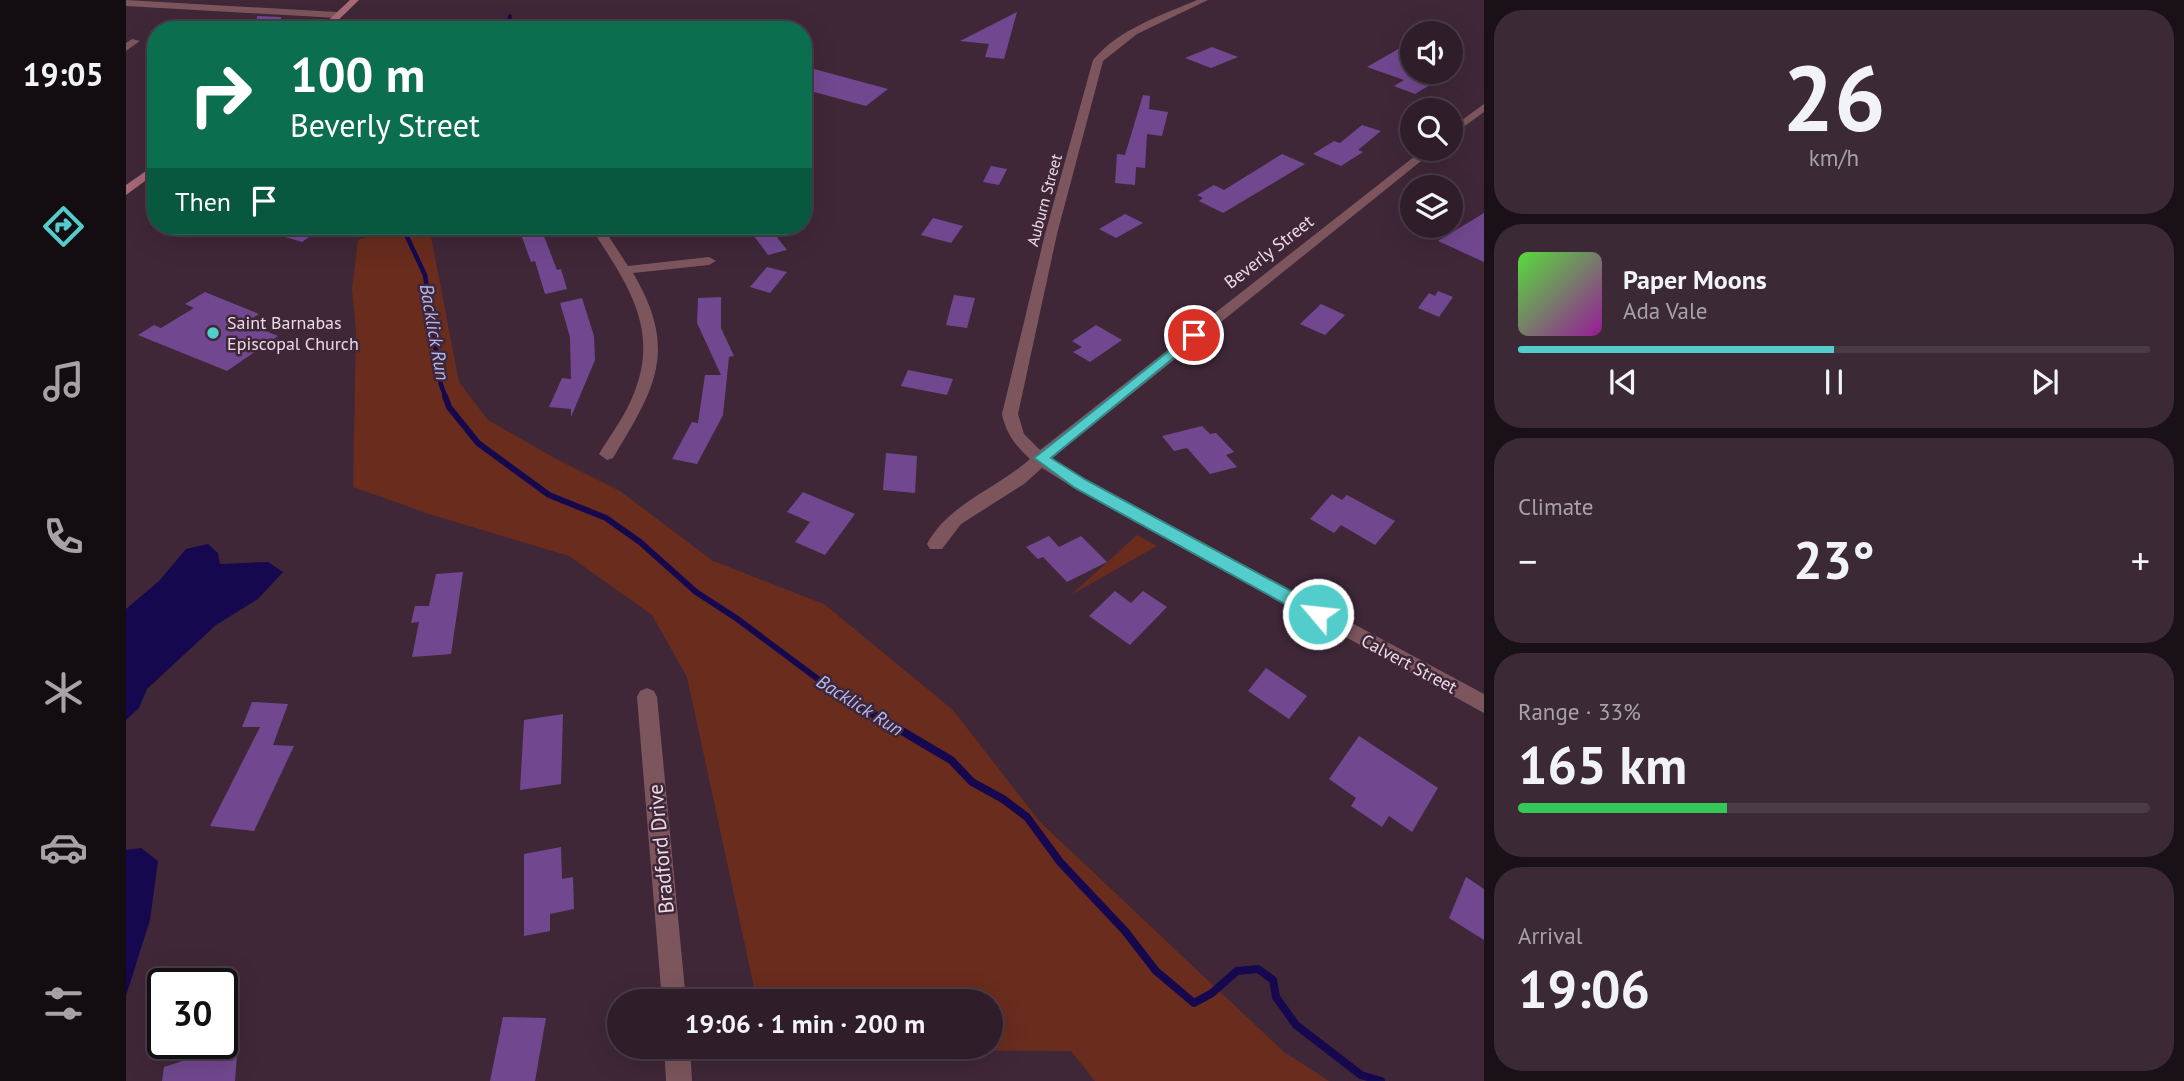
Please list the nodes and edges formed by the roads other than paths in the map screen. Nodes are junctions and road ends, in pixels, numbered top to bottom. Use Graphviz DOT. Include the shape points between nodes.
graph roads {
  1 [pos="355,0"];
  2 [pos="1204,0"];
  3 [pos="126,3"];
  4 [pos="337,15"];
  5 [pos="331,21"];
  6 [pos="1484,107"];
  7 [pos="1463,124"];
  8 [pos="1416,161"];
  9 [pos="147,174"];
  10 [pos="126,191"];
  11 [pos="602,235"];
  12 [pos="709,261"];
  13 [pos="623,270"];
  14 [pos="607,454"];
  15 [pos="1041,458"];
  16 [pos="936,544"];
  17 [pos="647,696"];
  18 [pos="1484,705"];
  19 [pos="673,989"];
  20 [pos="678,1059"];
  21 [pos="679,1081"];
  1 -- 4 [label="main road"];
  2 -- 15 [label="street, Auburn Street" via="1111,46 1098,61 1051,234 1010,414 1015,435"];
  3 -- 4 [label="street"];
  4 -- 5 [label="main road"];
  6 -- 7 [label="street"];
  8 -- 15 [label="street, Beverly Street"];
  9 -- 10 [label="main road"];
  11 -- 13 [label="street"];
  12 -- 13 [label="street"];
  13 -- 14 [label="street" via="647,313 653,353 641,395"];
  15 -- 16 [label="street, Beverly Street" via="1018,480 955,519"];
  15 -- 18 [label="street, Calvert Street" via="1151,524"];
  17 -- 19 [label="street, Bradford Drive"];
  20 -- 21 [label="street"];
}
